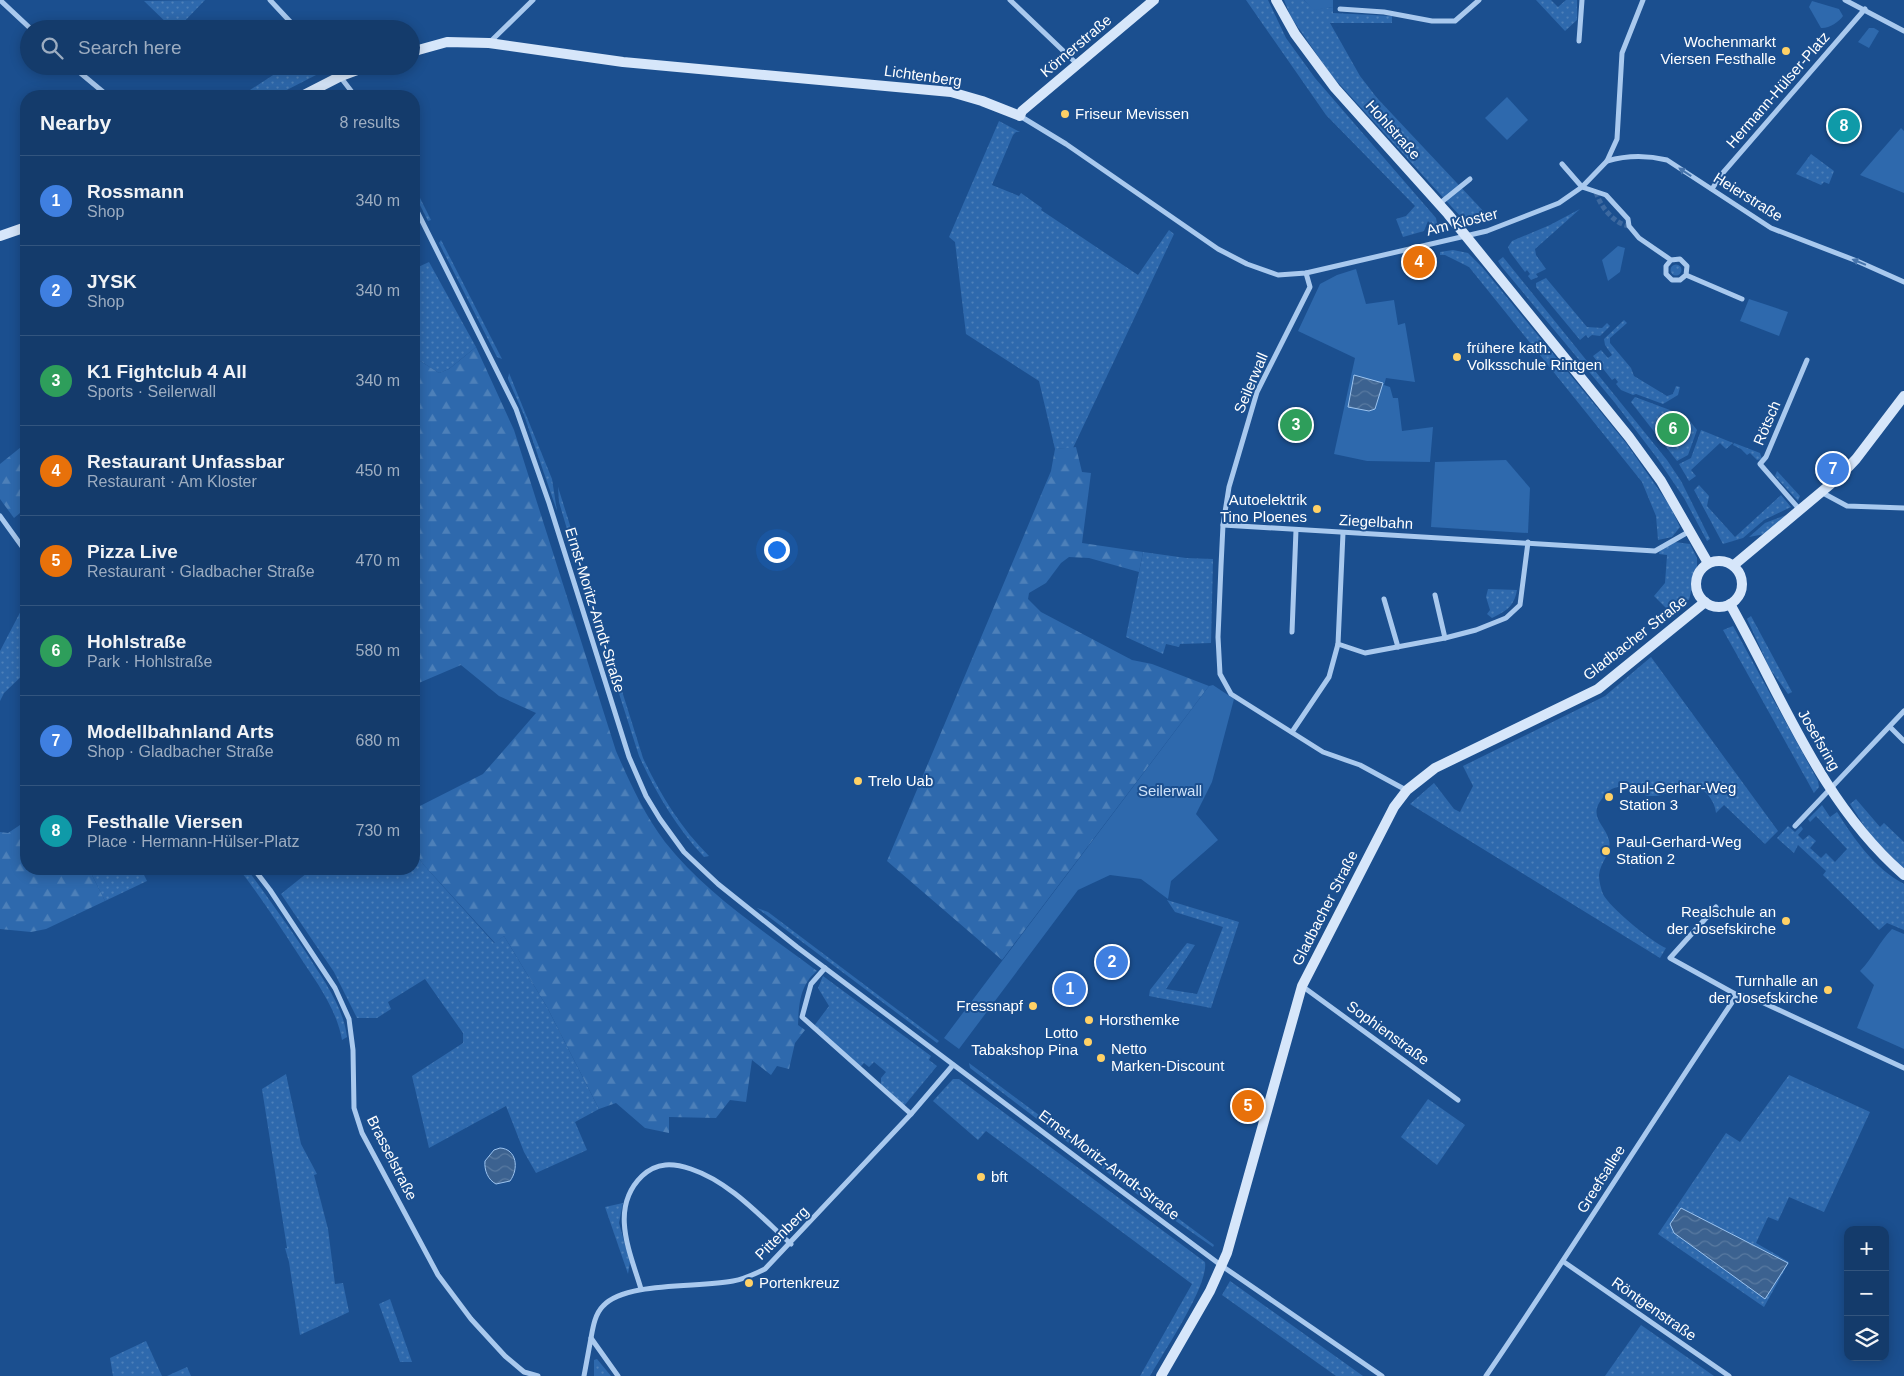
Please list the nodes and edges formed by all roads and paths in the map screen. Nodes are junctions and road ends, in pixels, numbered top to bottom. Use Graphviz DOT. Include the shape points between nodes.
graph roads {
  1 [pos="0,0"];
  2 [pos="270,0"];
  3 [pos="533,0"];
  4 [pos="1010,0"];
  5 [pos="1154,0"];
  6 [pos="1276,0"];
  7 [pos="1479,0"];
  8 [pos="1582,0"];
  9 [pos="1643,0"];
  10 [pos="1845,0"];
  11 [pos="1340,9"];
  12 [pos="1865,9"];
  13 [pos="21,20"];
  14 [pos="289,20"];
  15 [pos="1904,31"];
  16 [pos="1579,41"];
  17 [pos="489,43"];
  18 [pos="420,50"];
  19 [pos="1078,64"];
  20 [pos="83,75"];
  21 [pos="341,76"];
  22 [pos="101,90"];
  23 [pos="314,90"];
  24 [pos="351,90"];
  25 [pos="1020,116"];
  26 [pos="1607,161"];
  27 [pos="1562,164"];
  28 [pos="1470,179"];
  29 [pos="1582,186"];
  30 [pos="1712,189"];
  31 [pos="1438,204"];
  32 [pos="420,218"];
  33 [pos="20,229"];
  34 [pos="0,236"];
  35 [pos="1466,236"];
  36 [pos="1671,260"];
  37 [pos="1306,273"];
  38 [pos="1686,275"];
  39 [pos="1904,282"];
  40 [pos="1742,299"];
  41 [pos="1807,360"];
  42 [pos="1904,396"];
  43 [pos="1821,492"];
  44 [pos="1904,508"];
  45 [pos="1801,511"];
  46 [pos="0,516"];
  47 [pos="1223,525"];
  48 [pos="1296,530"];
  49 [pos="1691,531"];
  50 [pos="1343,533"];
  51 [pos="1528,542"];
  52 [pos="20,544"];
  53 [pos="1708,563"];
  54 [pos="1734,565"];
  55 [pos="1435,595"];
  56 [pos="1384,600"];
  57 [pos="1705,602"];
  58 [pos="1730,604"];
  59 [pos="1292,632"];
  60 [pos="1445,638"];
  61 [pos="1338,644"];
  62 [pos="1398,647"];
  63 [pos="1904,711"];
  64 [pos="1890,727"];
  65 [pos="1292,732"];
  66 [pos="1904,741"];
  67 [pos="1830,788"];
  68 [pos="1407,790"];
  69 [pos="1795,826"];
  70 [pos="259,875"];
  71 [pos="1904,875"];
  72 [pos="1716,907"];
  73 [pos="825,968"];
  74 [pos="1302,986"];
  75 [pos="1737,995"];
  76 [pos="953,1065"];
  77 [pos="1904,1068"];
  78 [pos="1458,1100"];
  79 [pos="911,1114"];
  80 [pos="791,1244"];
  81 [pos="1564,1262"];
  82 [pos="1222,1266"];
  83 [pos="641,1289"];
  84 [pos="591,1338"];
  85 [pos="538,1376"];
  86 [pos="584,1376"];
  87 [pos="618,1376"];
  88 [pos="1161,1376"];
  89 [pos="1382,1376"];
  90 [pos="1486,1376"];
  91 [pos="1729,1376"];
  1 -- 13 [label="street"];
  2 -- 14 [label="street"];
  3 -- 17 [label="street"];
  4 -- 19 [label="street"];
  5 -- 19 [label="main road, Körnerstraße"];
  6 -- 31 [label="main road, Hohlstraße" via="1295,34 1324,74"];
  7 -- 11 [label="street" via="1455,21"];
  8 -- 16 [label="street"];
  9 -- 26 [label="street" via="1622,53 1617,139"];
  10 -- 12 [label="street"];
  12 -- 15 [label="street"];
  12 -- 30 [label="street, Hermann-Hülser-Platz"];
  17 -- 18 [label="main road, Lichtenberg" via="447,42"];
  17 -- 25 [label="main road, Lichtenberg" via="623,62 951,92"];
  19 -- 25 [label="main road, Körnerstraße"];
  20 -- 22 [label="street"];
  21 -- 23 [label="main road"];
  21 -- 24 [label="street"];
  25 -- 37 [label="street, Lichtenberg" via="1218,249 1278,275"];
  26 -- 29 [label="street, Am Kloster"];
  30 -- 26 [label="street, Heierstraße, one-way" via="1667,160 1623,156"];
  27 -- 29 [label="street"];
  28 -- 31 [label="street"];
  29 -- 35 [label="street, Am Kloster" via="1558,203 1522,219"];
  29 -- 36 [label="street" via="1606,195 1628,219 1629,226 1639,238"];
  39 -- 30 [label="street, Heierstraße, one-way" via="1857,260 1771,228"];
  31 -- 35 [label="main road, Hohlstraße"];
  32 -- 73 [label="street, Ernst-Moritz-Arndt-Straße" via="516,409 629,757 646,796 674,838 705,872"];
  33 -- 34 [label="main road"];
  35 -- 37 [label="street, Am Kloster"];
  35 -- 49 [label="main road, Hohlstraße" via="1630,437"];
  36 -- 38 [label="street" via="1680,259 1687,266"];
  36 -- 38 [label="street" via="1666,266 1666,274 1672,280 1680,280"];
  37 -- 47 [label="street, Seilerwall" via="1310,287 1257,392 1229,486"];
  38 -- 40 [label="street"];
  41 -- 45 [label="street, Rötsch" via="1766,457 1760,464"];
  42 -- 43 [label="main road" via="1856,459"];
  43 -- 44 [label="street" via="1848,506"];
  43 -- 45 [label="main road"];
  45 -- 54 [label="main road"];
  46 -- 52 [label="street"];
  47 -- 48 [label="street, Ziegelbahn"];
  47 -- 65 [label="street, Seilerwall" via="1218,637 1220,674 1231,694"];
  48 -- 50 [label="street, Ziegelbahn"];
  48 -- 59 [label="street"];
  49 -- 51 [label="street, Ziegelbahn" via="1655,551"];
  49 -- 53 [label="main road, Hohlstraße"];
  50 -- 51 [label="street, Ziegelbahn"];
  50 -- 61 [label="street"];
  51 -- 60 [label="street" via="1520,606 1506,618"];
  53 -- 54 [label="main road" via="1721,561"];
  53 -- 57 [label="main road" via="1698,574 1696,582"];
  54 -- 58 [label="main road" via="1739,571 1742,586 1741,593"];
  55 -- 60 [label="street"];
  56 -- 62 [label="street"];
  57 -- 58 [label="main road" via="1717,607"];
  57 -- 68 [label="main road, Gladbacher Straße" via="1598,689 1443,764"];
  58 -- 67 [label="main road, Josefsring" via="1803,744"];
  60 -- 62 [label="street"];
  61 -- 62 [label="street" via="1365,654"];
  61 -- 65 [label="street" via="1329,676"];
  63 -- 64 [label="street"];
  64 -- 66 [label="street"];
  64 -- 67 [label="street"];
  65 -- 68 [label="street, Seilerwall" via="1323,752 1360,765"];
  67 -- 69 [label="street"];
  67 -- 71 [label="main road, Josefsring" via="1855,824"];
  68 -- 74 [label="main road, Gladbacher Straße" via="1376,841"];
  70 -- 85 [label="street, Brasselstraße" via="330,981 349,1019 354,1108 362,1133 438,1275 471,1319 505,1356 524,1372"];
  72 -- 75 [label="street" via="1670,958"];
  73 -- 76 [label="street, Ernst-Moritz-Arndt-Straße"];
  73 -- 79 [label="street" via="811,984 802,1017"];
  74 -- 78 [label="street, Sophienstraße"];
  74 -- 82 [label="main road, Gladbacher Straße"];
  75 -- 77 [label="street" via="1754,998"];
  75 -- 81 [label="street, Greefsallee" via="1668,1096"];
  76 -- 79 [label="street, Pittenberg"];
  76 -- 82 [label="street, Ernst-Moritz-Arndt-Straße"];
  79 -- 80 [label="street, Pittenberg"];
  80 -- 83 [label="street, Pittenberg" via="765,1269 752,1276 732,1282"];
  80 -- 83 [label="street" via="734,1192 693,1169 668,1163 649,1170 633,1185 623,1209 624,1230"];
  81 -- 90 [label="street, Greefsallee"];
  81 -- 91 [label="street, Röntgenstraße"];
  82 -- 88 [label="main road, Gladbacher Straße"];
  82 -- 89 [label="street, Ernst-Moritz-Arndt-Straße"];
  83 -- 84 [label="street, Pittenberg" via="612,1298 602,1307 594,1322"];
  84 -- 86 [label="street, Pittenberg"];
  84 -- 87 [label="street"];
}
